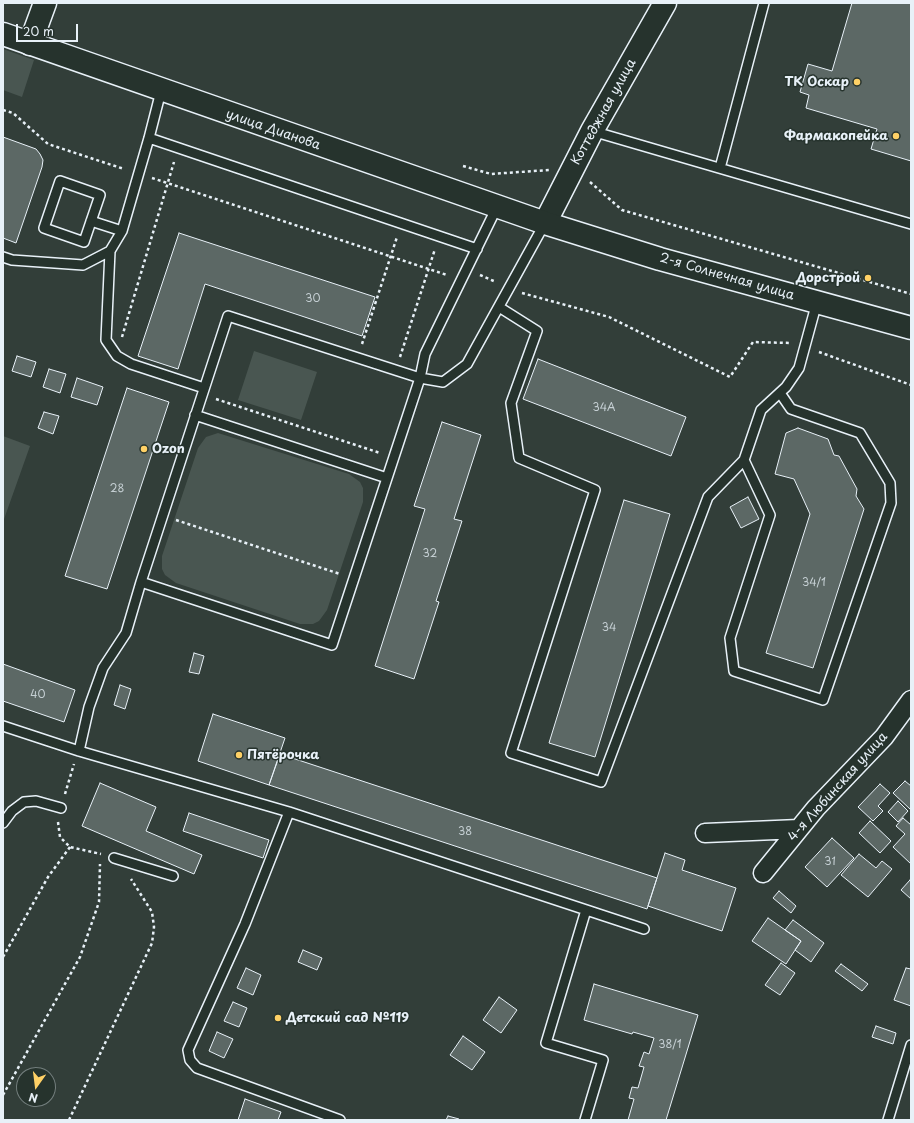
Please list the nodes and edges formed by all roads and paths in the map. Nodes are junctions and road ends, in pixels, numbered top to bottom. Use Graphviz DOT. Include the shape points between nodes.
graph roads {
  1 [pos="45,3"];
  2 [pos="666,3"];
  3 [pos="764,3"];
  4 [pos="3,34"];
  5 [pos="30,44"];
  6 [pos="161,90"];
  7 [pos="3,110"];
  8 [pos="592,130"];
  9 [pos="150,138"];
  10 [pos="178,148"];
  11 [pos="463,166"];
  12 [pos="720,168"];
  13 [pos="139,174"];
  14 [pos="569,175"];
  15 [pos="167,183"];
  16 [pos="498,207"];
  17 [pos="91,221"];
  18 [pos="402,223"];
  19 [pos="544,224"];
  20 [pos="911,224"];
  21 [pos="122,231"];
  22 [pos="440,236"];
  23 [pos="477,249"];
  24 [pos="110,251"];
  25 [pos="391,256"];
  26 [pos="3,257"];
  27 [pos="428,269"];
  28 [pos="467,269"];
  29 [pos="462,280"];
  30 [pos="510,289"];
  31 [pos="911,294"];
  32 [pos="817,302"];
  33 [pos="499,307"];
  34 [pos="911,328"];
  35 [pos="806,347"];
  36 [pos="117,356"];
  37 [pos="358,358"];
  38 [pos="396,370"];
  39 [pos="420,378"];
  40 [pos="911,385"];
  41 [pos="203,391"];
  42 [pos="780,393"];
  43 [pos="196,415"];
  44 [pos="394,457"];
  45 [pos="744,460"];
  46 [pos="387,478"];
  47 [pos="163,516"];
  48 [pos="354,578"];
  49 [pos="141,582"];
  50 [pos="911,700"];
  51 [pos="3,726"];
  52 [pos="79,751"];
  53 [pos="61,808"];
  54 [pos="289,812"];
  55 [pos="3,823"];
  56 [pos="799,829"];
  57 [pos="705,833"];
  58 [pos="70,847"];
  59 [pos="114,858"];
  60 [pos="100,862"];
  61 [pos="763,873"];
  62 [pos="173,876"];
  63 [pos="586,910"];
  64 [pos="644,929"];
  65 [pos="3,957"];
  66 [pos="911,1045"];
  67 [pos="3,1094"];
  68 [pos="69,1120"];
  69 [pos="340,1120"];
  70 [pos="585,1120"];
  71 [pos="888,1120"];
  1 -- 5 [label="main road"];
  2 -- 8 [label="main road, Коттеджная улица"];
  3 -- 12 [label="lane"];
  4 -- 5 [label="main road, улица Дианова"];
  5 -- 6 [label="main road, улица Дианова"];
  6 -- 9 [label="lane"];
  6 -- 16 [label="main road, улица Дианова"];
  7 -- 13 [label="path" via="13,113 48,144"];
  8 -- 12 [label="lane"];
  8 -- 14 [label="main road, Коттеджная улица"];
  9 -- 10 [label="lane"];
  9 -- 13 [label="lane"];
  10 -- 15 [label="path"];
  10 -- 18 [label="lane"];
  11 -- 14 [label="path" via="492,174 552,170"];
  12 -- 20 [label="lane"];
  13 -- 15 [label="path"];
  13 -- 21 [label="lane"];
  14 -- 19 [label="main road, Коттеджная улица"];
  14 -- 31 [label="path" via="588,181 622,210"];
  15 -- 25 [label="path"];
  15 -- 36 [label="path"];
  16 -- 19 [label="main road, улица Дианова"];
  16 -- 23 [label="lane"];
  17 -- 17 [label="lane" via="100,195 60,181 44,228 84,242"];
  17 -- 21 [label="lane"];
  18 -- 22 [label="lane"];
  18 -- 25 [label="path"];
  19 -- 30 [label="lane"];
  19 -- 32 [label="main road, 2-я Солнечная улица"];
  21 -- 24 [label="lane"];
  22 -- 23 [label="lane"];
  22 -- 27 [label="path"];
  23 -- 28 [label="lane"];
  24 -- 26 [label="lane" via="83,265 12,260"];
  24 -- 36 [label="lane" via="106,340"];
  25 -- 27 [label="path"];
  25 -- 37 [label="path"];
  27 -- 29 [label="path"];
  27 -- 38 [label="path"];
  28 -- 29 [label="lane"];
  28 -- 30 [label="path"];
  29 -- 39 [label="lane" via="425,354"];
  30 -- 33 [label="lane"];
  30 -- 35 [label="path" via="609,317 730,377 753,342 788,342"];
  32 -- 34 [label="main road, 2-я Солнечная улица"];
  32 -- 35 [label="lane"];
  33 -- 39 [label="lane" via="467,364 443,382"];
  33 -- 45 [label="lane" via="537,331 511,403 519,458 595,490 511,753 601,782 708,497"];
  35 -- 40 [label="path"];
  35 -- 42 [label="lane" via="799,368"];
  36 -- 41 [label="lane" via="130,364"];
  37 -- 38 [label="lane"];
  37 -- 41 [label="lane" via="228,316"];
  38 -- 39 [label="lane"];
  39 -- 44 [label="lane"];
  41 -- 43 [label="lane"];
  41 -- 44 [label="path"];
  42 -- 45 [label="lane" via="761,410"];
  42 -- 45 [label="lane" via="791,409 860,433 890,483 891,503 823,700 734,671 730,638 770,515"];
  43 -- 46 [label="lane"];
  43 -- 47 [label="lane"];
  44 -- 46 [label="lane"];
  46 -- 48 [label="lane"];
  47 -- 48 [label="path"];
  47 -- 49 [label="lane"];
  48 -- 49 [label="lane" via="332,645"];
  49 -- 52 [label="lane" via="126,633 102,668 89,707"];
  50 -- 56 [label="street, 4-я Любинская улица" via="884,737 859,761"];
  51 -- 52 [label="lane"];
  52 -- 53 [label="path"];
  52 -- 54 [label="lane"];
  53 -- 55 [label="lane" via="36,801 24,802 12,811"];
  53 -- 58 [label="path" via="58,820 60,837"];
  54 -- 63 [label="lane"];
  54 -- 69 [label="lane" via="245,924 188,1050 190,1060 196,1068"];
  56 -- 57 [label="street"];
  56 -- 61 [label="street, 4-я Любинская улица"];
  58 -- 59 [label="path"];
  58 -- 65 [label="path" via="48,877"];
  59 -- 62 [label="lane"];
  59 -- 68 [label="path" via="137,887 152,912 152,944"];
  60 -- 67 [label="path" via="99,902 80,957"];
  63 -- 64 [label="lane"];
  63 -- 70 [label="lane" via="546,1042 603,1060"];
  66 -- 71 [label="lane"];
}
